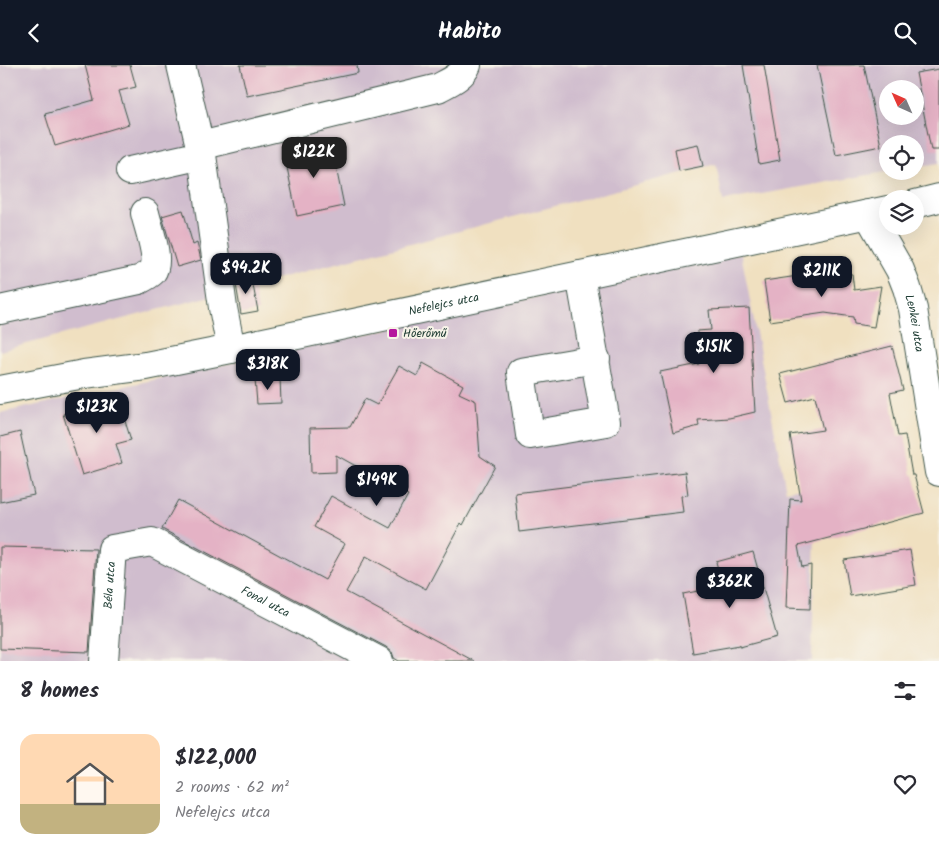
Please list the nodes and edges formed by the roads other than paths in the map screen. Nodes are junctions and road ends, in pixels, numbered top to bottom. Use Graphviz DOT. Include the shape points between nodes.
graph roads {
  1 [pos="181,65"];
  2 [pos="466,65"];
  3 [pos="201,151"];
  4 [pos="130,171"];
  5 [pos="939,199"];
  6 [pos="924,202"];
  7 [pos="878,212"];
  8 [pos="145,213"];
  9 [pos="580,275"];
  10 [pos="0,310"];
  11 [pos="231,349"];
  12 [pos="596,359"];
  13 [pos="0,390"];
  14 [pos="939,473"];
  15 [pos="152,542"];
  16 [pos="104,661"];
  17 [pos="379,661"];
  1 -- 3 [label="street"];
  2 -- 3 [label="street" via="454,79 438,88"];
  3 -- 4 [label="street"];
  3 -- 11 [label="street"];
  5 -- 6 [label="street"];
  7 -- 9 [label="street, Nefelejcs utca"];
  7 -- 14 [label="street, Lenkei utca" via="913,309"];
  8 -- 10 [label="street" via="156,257 152,273 139,280"];
  9 -- 11 [label="street, Nefelejcs utca"];
  9 -- 12 [label="street"];
  11 -- 13 [label="street, Nefelejcs utca"];
  15 -- 16 [label="street, Béla utca" via="112,549"];
  15 -- 17 [label="street, Fonal utca"];
}
